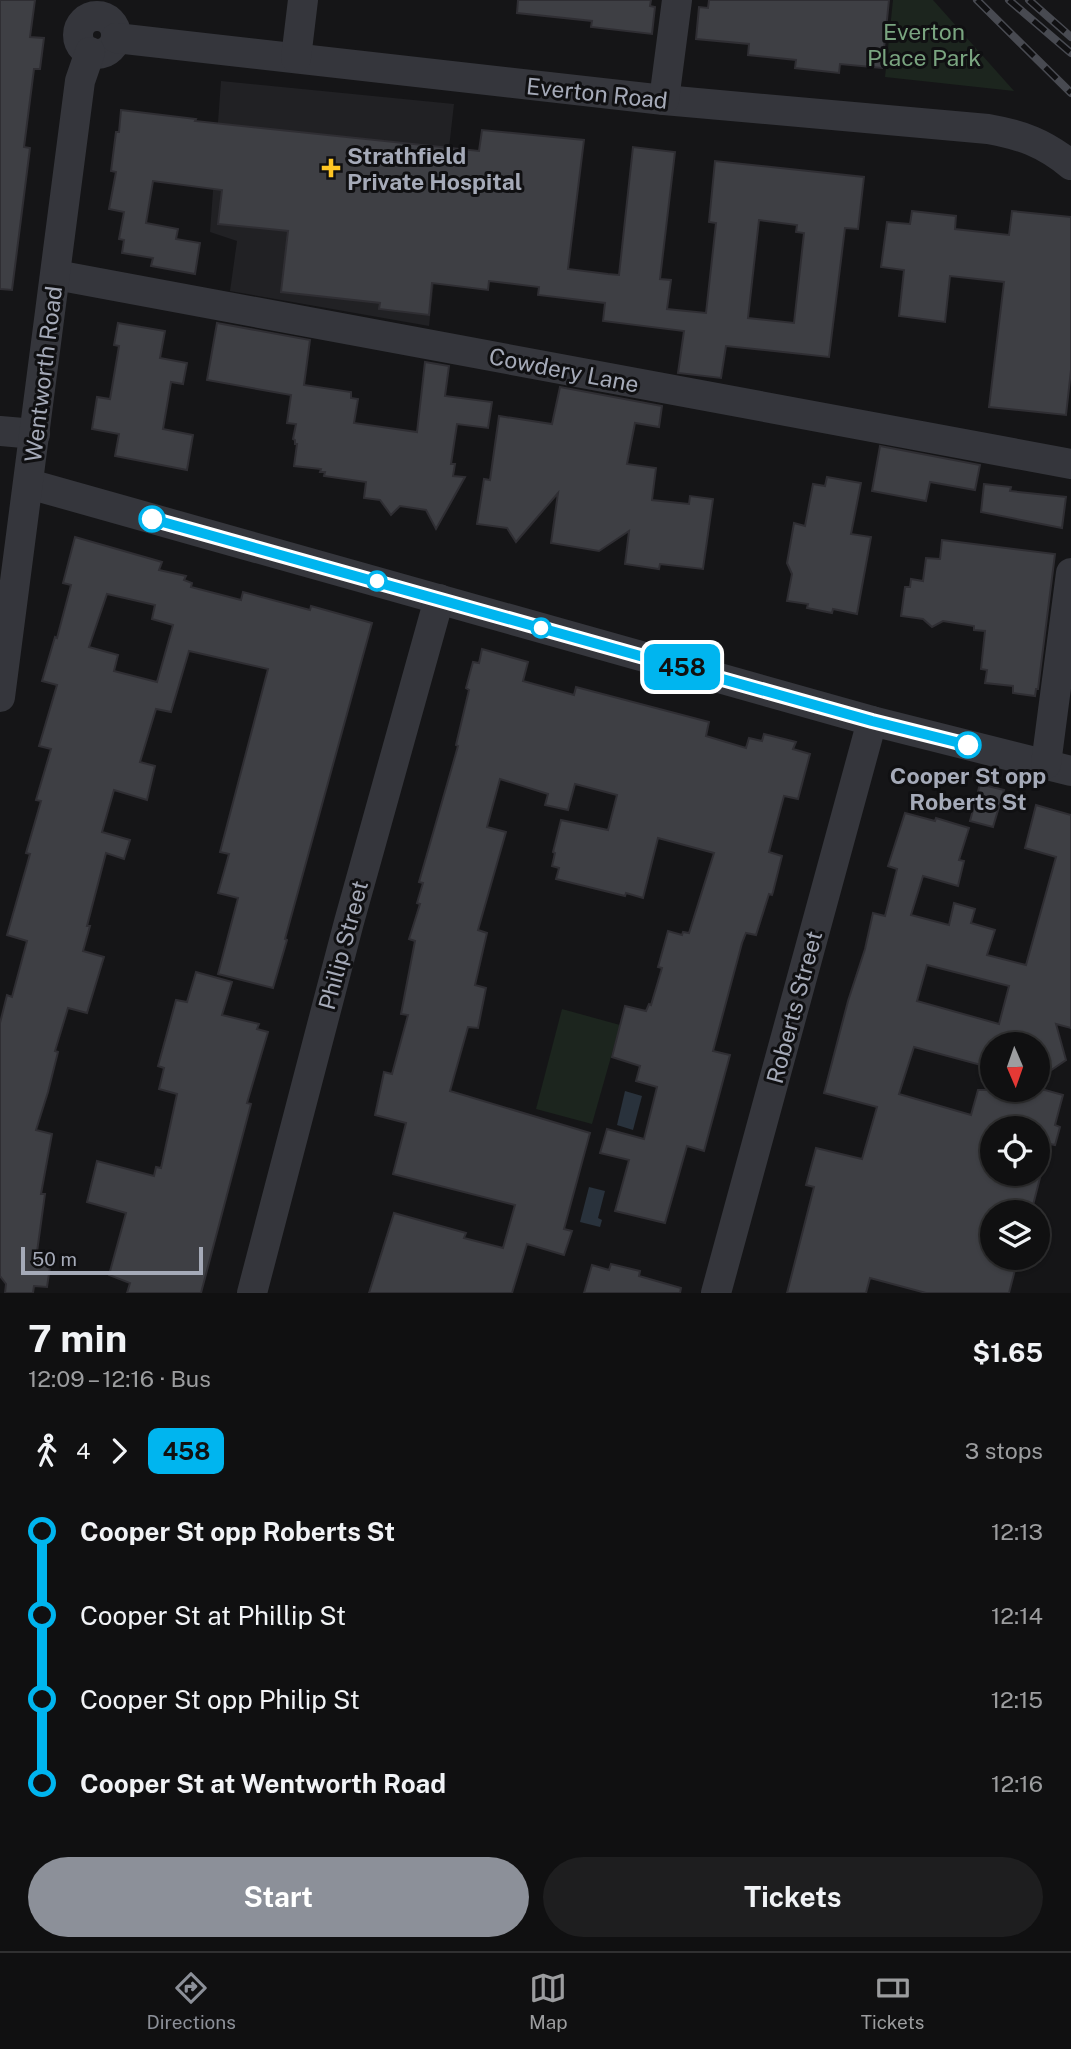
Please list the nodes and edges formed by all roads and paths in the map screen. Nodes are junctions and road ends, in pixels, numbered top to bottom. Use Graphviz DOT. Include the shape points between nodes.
graph roads {
  1 [pos="303,0"];
  2 [pos="677,0"];
  3 [pos="95,8"];
  4 [pos="116,38"];
  5 [pos="90,52"];
  6 [pos="296,58"];
  7 [pos="664,100"];
  8 [pos="1071,165"];
  9 [pos="56,275"];
  10 [pos="0,431"];
  11 [pos="35,434"];
  12 [pos="1071,464"];
  13 [pos="29,484"];
  14 [pos="1071,573"];
  15 [pos="439,599"];
  16 [pos="0,697"];
  17 [pos="872,721"];
  18 [pos="1059,768"];
  19 [pos="252,1293"];
  20 [pos="716,1293"];
  1 -- 6 [label="street"];
  2 -- 7 [label="street"];
  3 -- 4 [label="street" via="111,22"];
  3 -- 5 [label="street" via="79,32 81,44"];
  4 -- 5 [label="street" via="106,51"];
  4 -- 6 [label="street, Everton Road"];
  5 -- 9 [label="street, Wentworth Road" via="80,81"];
  6 -- 7 [label="street, Everton Road"];
  7 -- 8 [label="street, Everton Road" via="988,129 1039,142"];
  9 -- 11 [label="street, Wentworth Road"];
  9 -- 12 [label="street, Cowdery Lane"];
  10 -- 11 [label="street"];
  11 -- 13 [label="street, Wentworth Road"];
  13 -- 15 [label="street"];
  13 -- 16 [label="street, Wentworth Road"];
  14 -- 18 [label="street"];
  15 -- 17 [label="street"];
  15 -- 19 [label="street, Philip Street"];
  17 -- 18 [label="street"];
  17 -- 20 [label="street, Roberts Street"];
}
